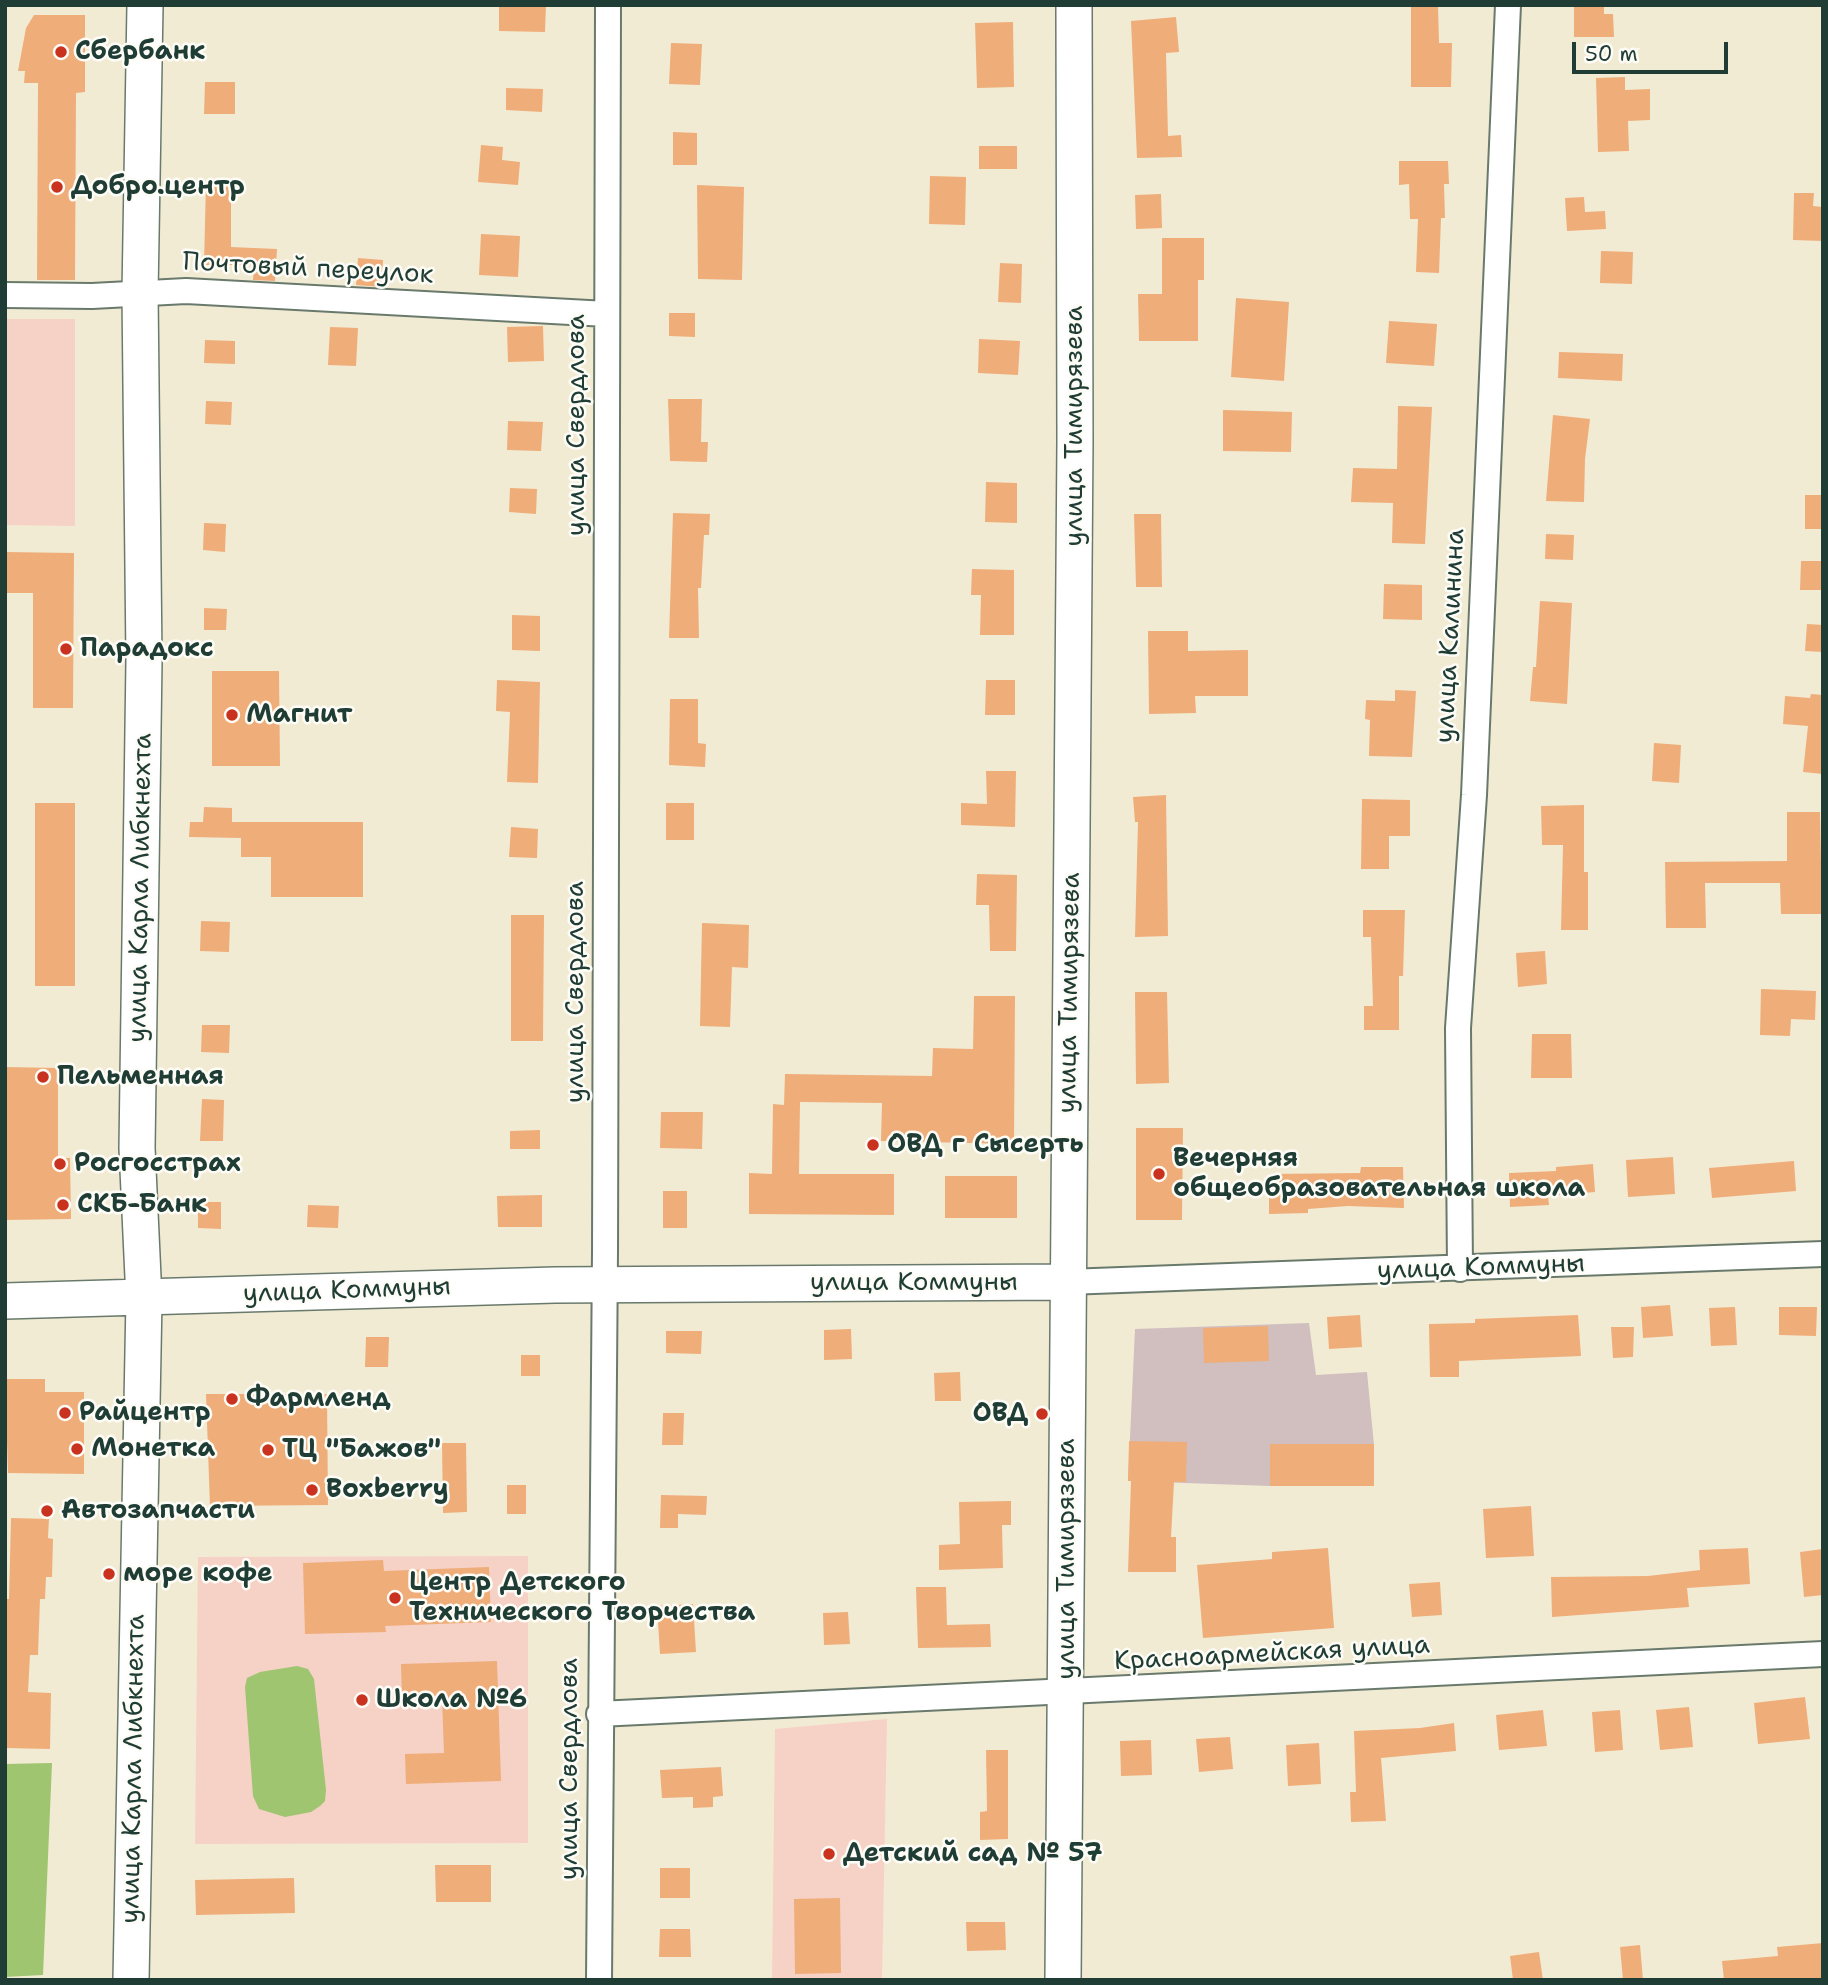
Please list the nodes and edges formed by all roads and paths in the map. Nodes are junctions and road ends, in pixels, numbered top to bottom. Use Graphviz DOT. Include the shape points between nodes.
graph roads {
  1 [pos="145,5"];
  2 [pos="608,5"];
  3 [pos="1074,5"];
  4 [pos="1508,5"];
  5 [pos="140,293"];
  6 [pos="5,295"];
  7 [pos="607,314"];
  8 [pos="1823,1254"];
  9 [pos="1460,1269"];
  10 [pos="1068,1282"];
  11 [pos="604,1285"];
  12 [pos="144,1299"];
  13 [pos="5,1301"];
  14 [pos="1823,1654"];
  15 [pos="1067,1693"];
  16 [pos="599,1714"];
  17 [pos="131,1980"];
  18 [pos="599,1980"];
  19 [pos="1063,1980"];
  1 -- 5 [label="street, улица Карла Либкнехта"];
  2 -- 7 [label="street, улица Свердлова"];
  3 -- 10 [label="street, улица Тимирязева"];
  4 -- 9 [label="street, улица Калинина" via="1475,782 1458,1028"];
  5 -- 6 [label="street, Почтовый переулок"];
  5 -- 7 [label="street, Почтовый переулок" via="186,291"];
  5 -- 12 [label="street, улица Карла Либкнехта" via="144,660 137,1147"];
  7 -- 11 [label="street, улица Свердлова"];
  8 -- 9 [label="street, улица Коммуны"];
  9 -- 10 [label="street, улица Коммуны"];
  10 -- 11 [label="street, улица Коммуны"];
  10 -- 15 [label="street, улица Тимирязева"];
  11 -- 12 [label="street, улица Коммуны"];
  11 -- 16 [label="street, улица Свердлова"];
  12 -- 13 [label="street, улица Коммуны"];
  12 -- 17 [label="street, улица Карла Либкнехта"];
  14 -- 15 [label="street, Красноармейская улица"];
  15 -- 16 [label="street, Красноармейская улица"];
  15 -- 19 [label="street, улица Тимирязева"];
  16 -- 18 [label="street, улица Свердлова"];
}
